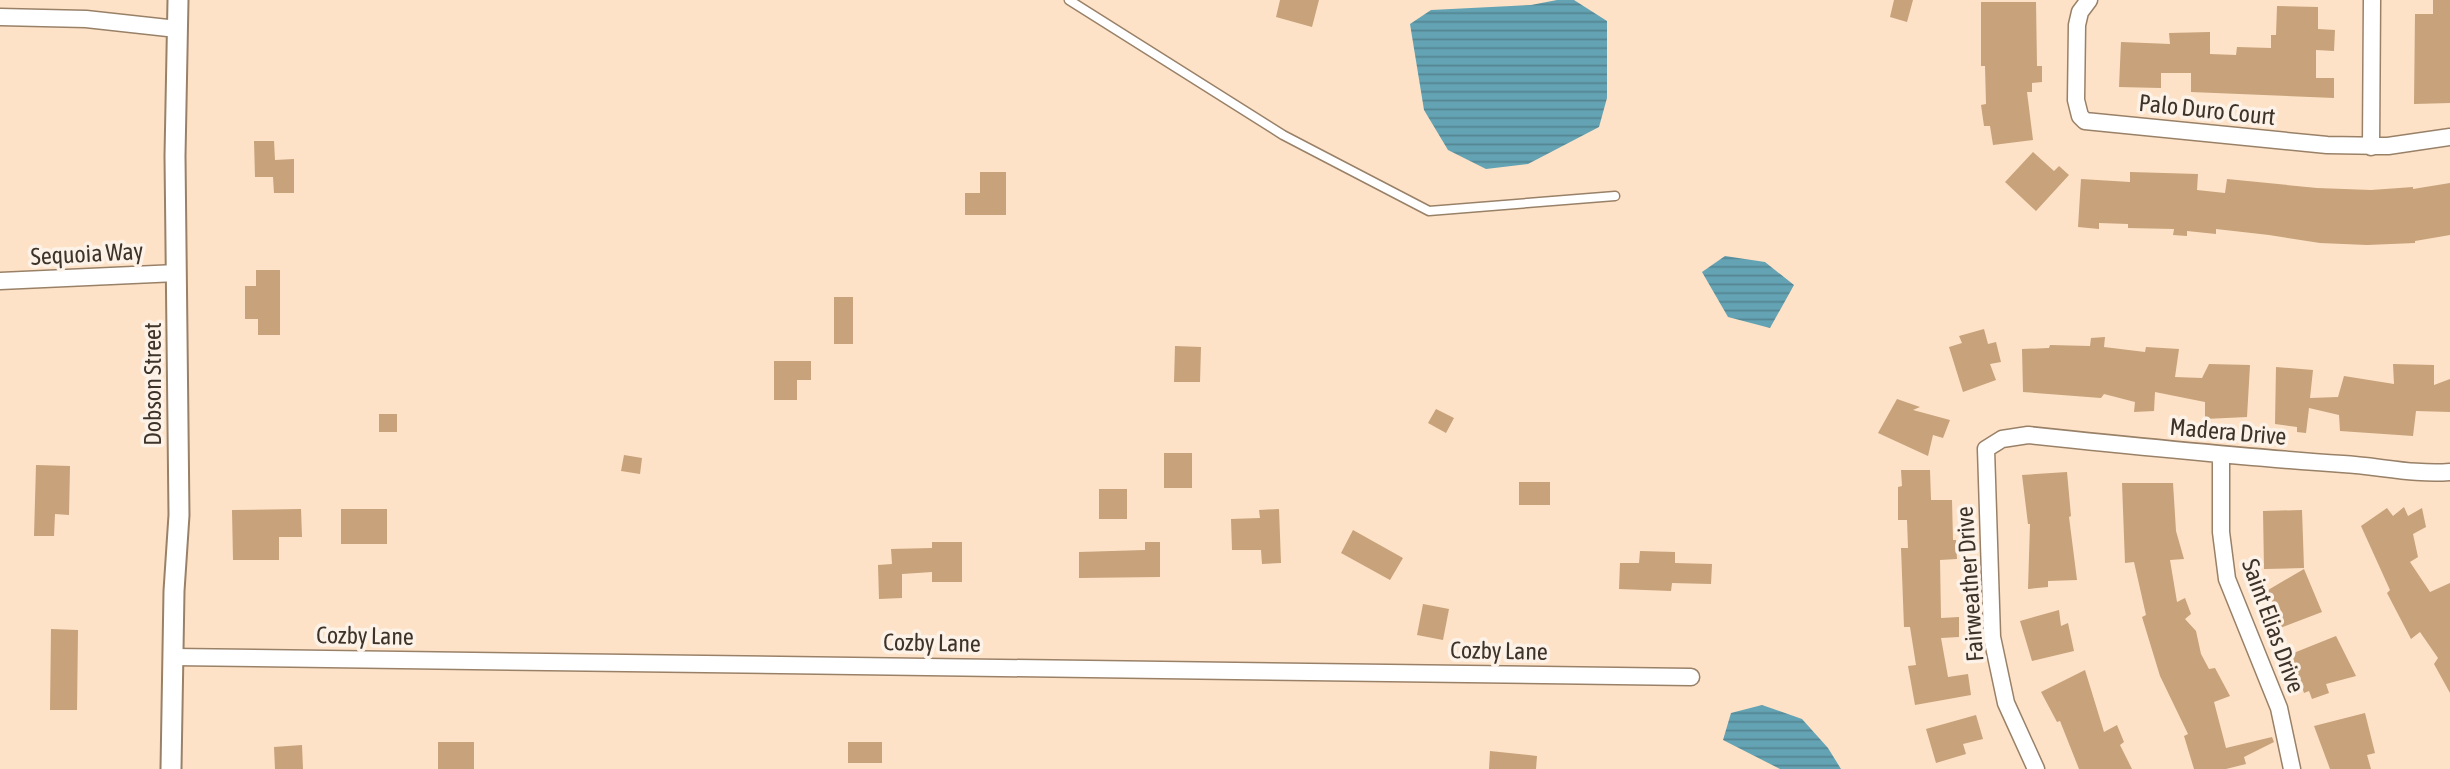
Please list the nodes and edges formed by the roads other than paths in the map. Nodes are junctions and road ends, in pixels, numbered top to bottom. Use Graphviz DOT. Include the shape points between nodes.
graph roads {
  1 [pos="178,0"];
  2 [pos="1069,0"];
  3 [pos="2089,0"];
  4 [pos="2372,0"];
  5 [pos="0,18"];
  6 [pos="177,29"];
  7 [pos="2450,137"];
  8 [pos="2371,147"];
  9 [pos="1615,196"];
  10 [pos="177,273"];
  11 [pos="0,281"];
  12 [pos="2002,439"];
  13 [pos="2221,456"];
  14 [pos="2450,472"];
  15 [pos="173,657"];
  16 [pos="1690,677"];
  17 [pos="171,769"];
  18 [pos="2036,769"];
  19 [pos="2292,769"];
  1 -- 6 [label="street, Dobson Street"];
  2 -- 9 [label="lane" via="1283,135 1429,211"];
  3 -- 8 [label="street, Palo Duro Court" via="2077,25 2076,100 2085,121"];
  4 -- 8 [label="street"];
  5 -- 6 [label="street" via="86,19"];
  6 -- 10 [label="street, Dobson Street"];
  7 -- 8 [label="street, Palo Duro Court"];
  10 -- 11 [label="street, Sequoia Way"];
  10 -- 15 [label="street, Dobson Street" via="179,515"];
  12 -- 13 [label="street, Madera Drive" via="2028,435"];
  12 -- 18 [label="street, Fairweather Drive" via="1986,449 1992,637 2006,703"];
  13 -- 14 [label="street, Madera Drive"];
  13 -- 19 [label="street, Saint Elias Drive" via="2221,533 2227,579 2279,708"];
  15 -- 16 [label="street, Cozby Lane"];
  15 -- 17 [label="street, Dobson Street"];
}
